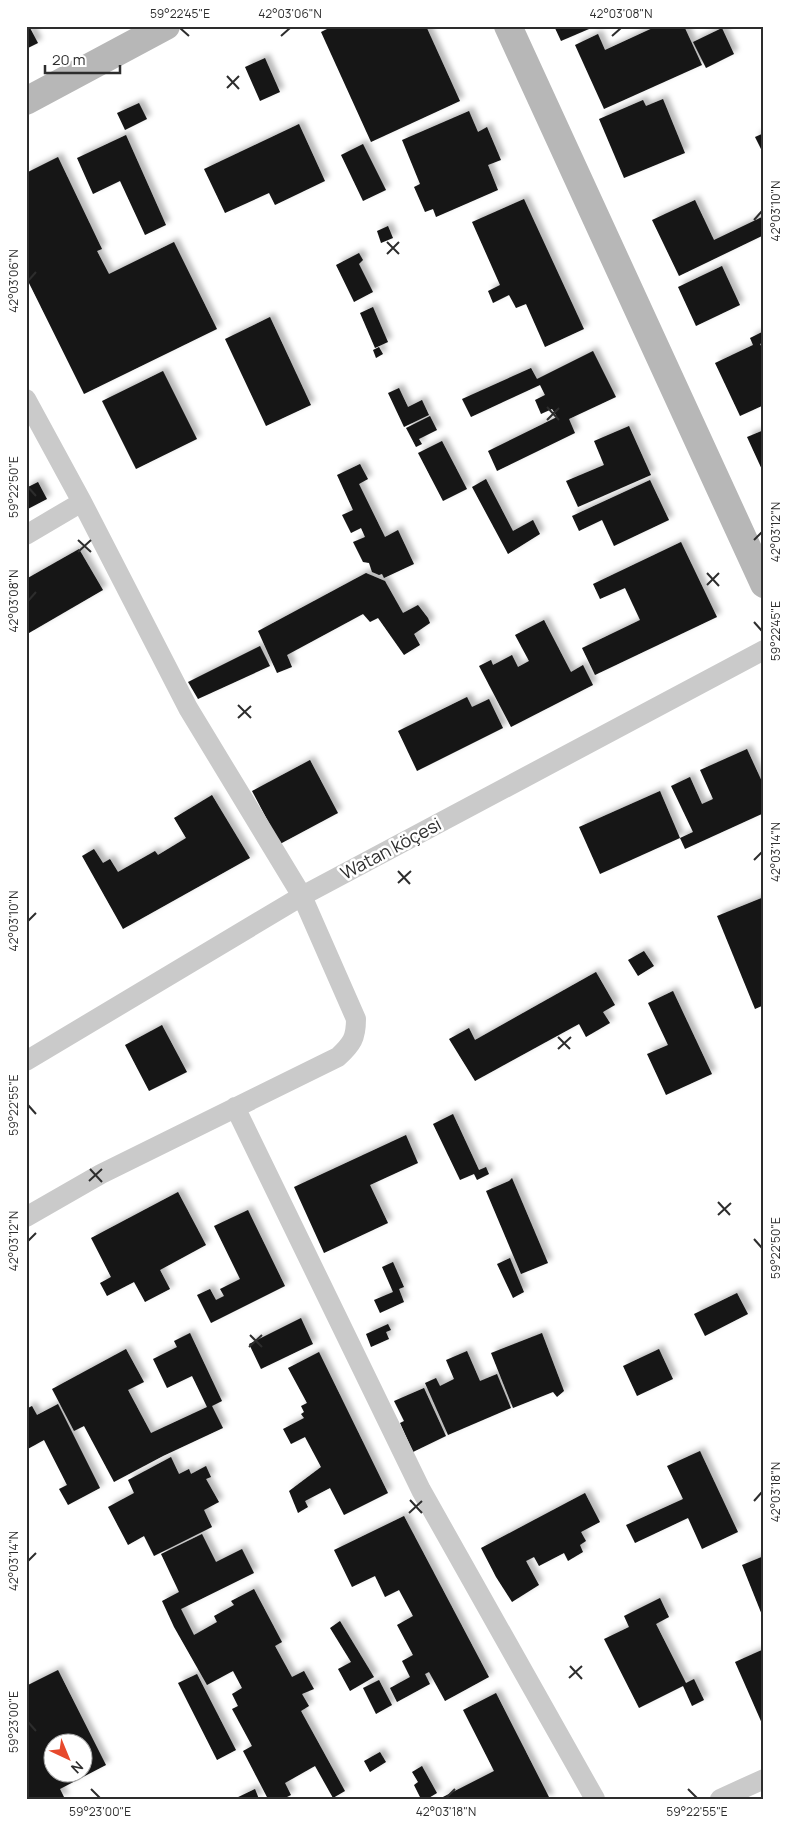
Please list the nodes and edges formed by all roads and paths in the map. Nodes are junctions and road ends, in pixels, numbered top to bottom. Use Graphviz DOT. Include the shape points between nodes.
graph roads {
  1 [pos="166,26"];
  2 [pos="508,26"];
  3 [pos="26,101"];
  4 [pos="26,398"];
  5 [pos="82,502"];
  6 [pos="26,535"];
  7 [pos="764,584"];
  8 [pos="764,650"];
  9 [pos="302,896"];
  10 [pos="26,1061"];
  11 [pos="235,1107"];
  12 [pos="26,1217"];
  13 [pos="764,1779"];
  14 [pos="746,1794"];
  15 [pos="595,1799"];
  16 [pos="720,1799"];
  1 -- 3 [label="main road"];
  2 -- 7 [label="main road"];
  4 -- 5 [label="street"];
  5 -- 6 [label="street"];
  5 -- 9 [label="street" via="188,708"];
  8 -- 9 [label="street, Watan köçesi"];
  9 -- 10 [label="street, Watan köçesi"];
  9 -- 11 [label="street" via="356,1019 356,1035 338,1057"];
  11 -- 12 [label="street" via="101,1174"];
  11 -- 15 [label="street" via="421,1490"];
  13 -- 14 [label="street"];
  14 -- 16 [label="street"];
}
